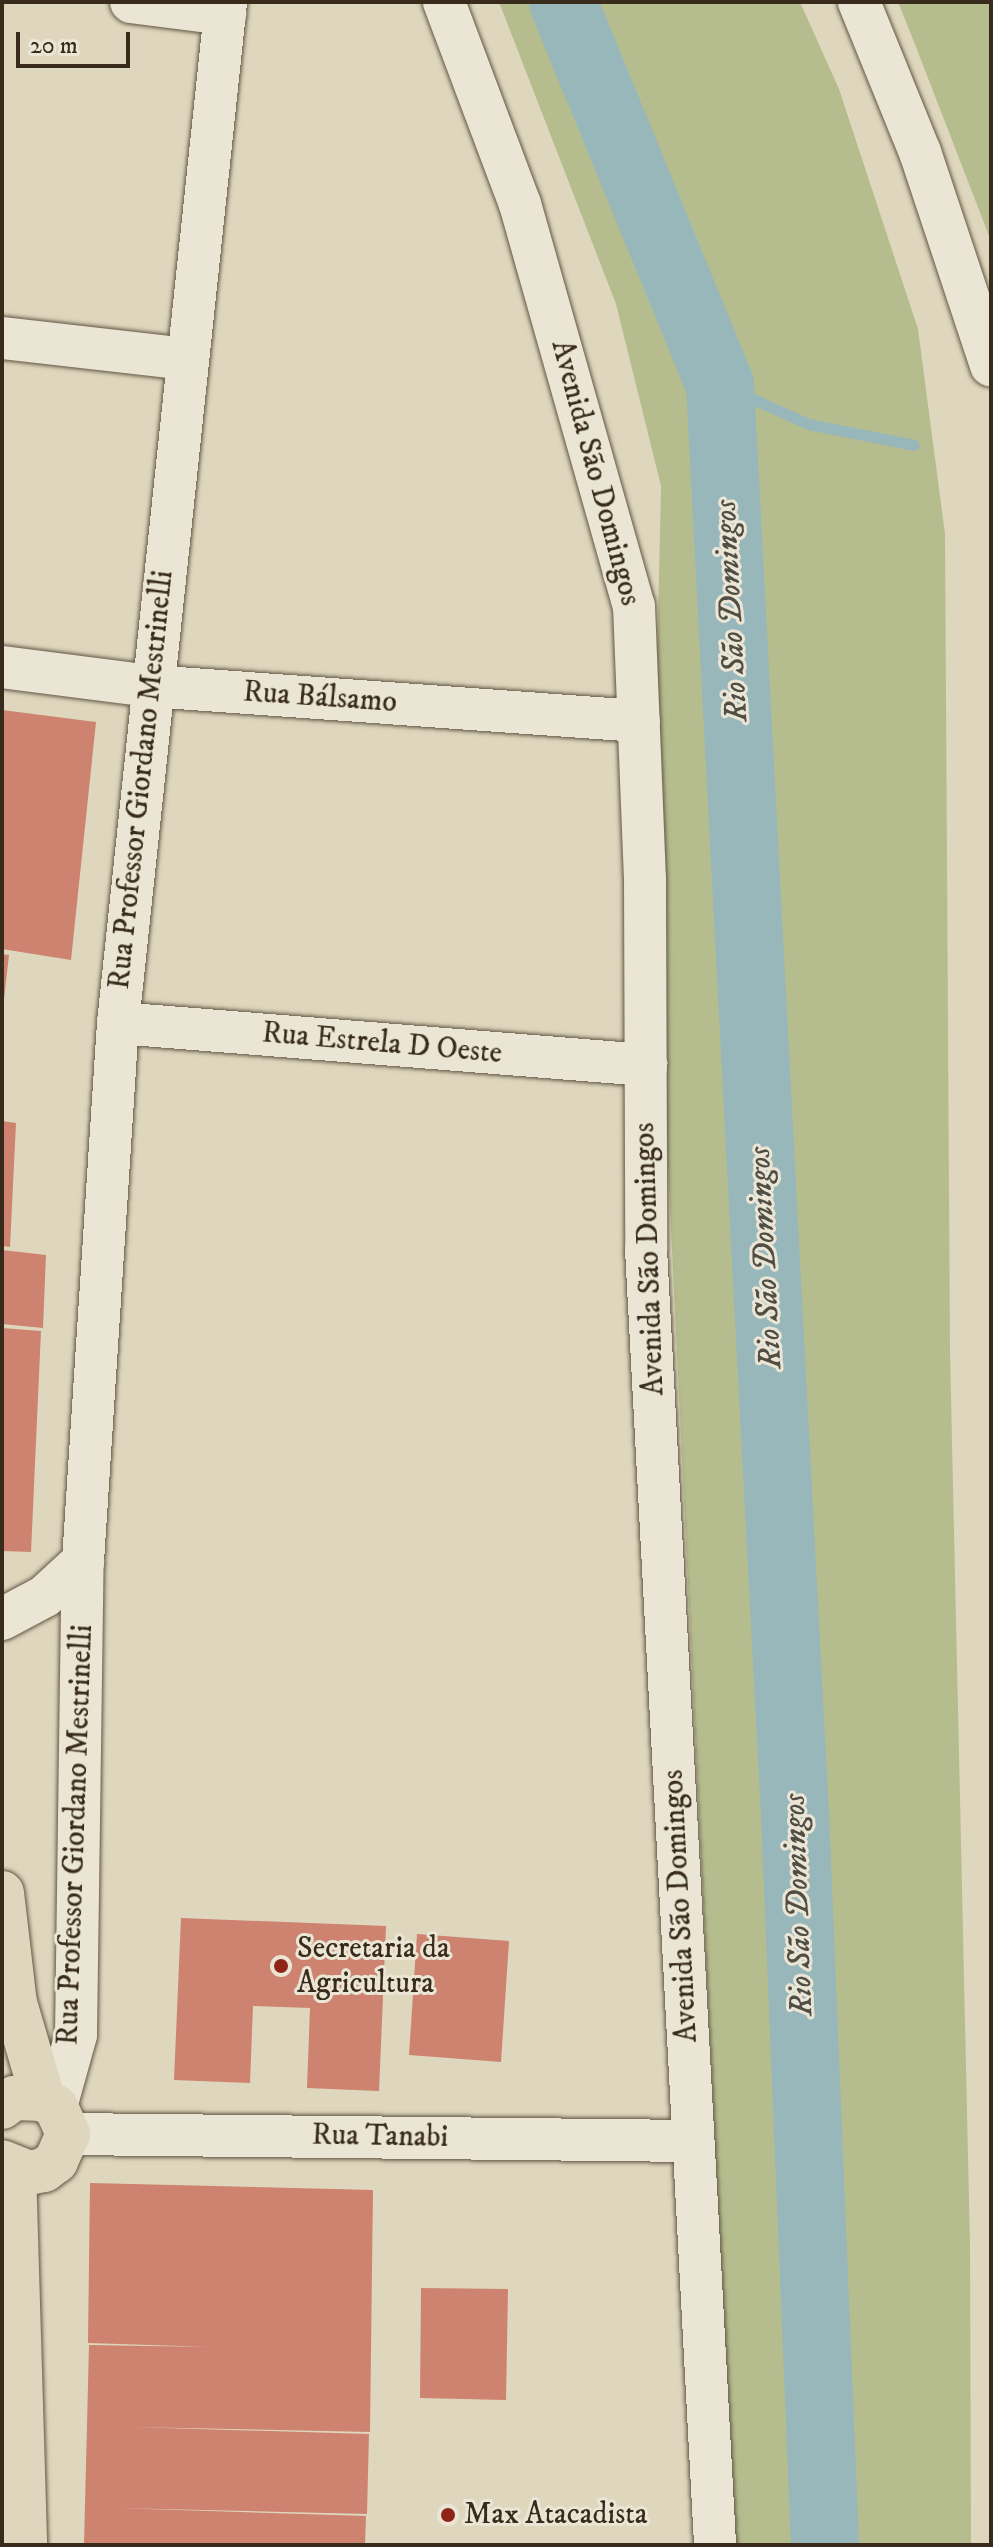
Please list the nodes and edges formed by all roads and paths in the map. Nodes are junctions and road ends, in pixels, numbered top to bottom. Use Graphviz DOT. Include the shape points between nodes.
graph roads {
  1 [pos="131,2"];
  2 [pos="444,2"];
  3 [pos="859,2"];
  4 [pos="225,8"];
  5 [pos="2,338"];
  6 [pos="185,359"];
  7 [pos="991,366"];
  8 [pos="2,667"];
  9 [pos="150,686"];
  10 [pos="639,721"];
  11 [pos="118,1023"];
  12 [pos="646,1065"];
  13 [pos="83,1561"];
  14 [pos="2,1619"];
  15 [pos="2,1893"];
  16 [pos="34,2109"];
  17 [pos="692,2141"];
  18 [pos="20,2167"];
  19 [pos="25,2545"];
  20 [pos="54,2545"];
  21 [pos="715,2545"];
  1 -- 4 [label="street"];
  2 -- 10 [label="street, Avenida São Domingos" via="520,204 634,606"];
  3 -- 7 [label="street" via="920,152"];
  4 -- 6 [label="street, Rua Professor Giordano Mestrinelli"];
  5 -- 6 [label="street"];
  6 -- 9 [label="street, Rua Professor Giordano Mestrinelli"];
  8 -- 9 [label="street, Rua Bálsamo"];
  9 -- 10 [label="street, Rua Bálsamo"];
  9 -- 11 [label="street, Rua Professor Giordano Mestrinelli"];
  10 -- 12 [label="street, Avenida São Domingos"];
  11 -- 12 [label="street, Rua Estrela D Oeste"];
  11 -- 13 [label="street, Rua Professor Giordano Mestrinelli"];
  12 -- 17 [label="street, Avenida São Domingos" via="646,1249"];
  13 -- 14 [label="street, Rua Professor Giordano Mestrinelli" via="45,1596"];
  13 -- 16 [label="street, Rua Professor Giordano Mestrinelli" via="76,2035"];
  15 -- 16 [label="main road"];
  16 -- 17 [label="street, Rua Tanabi"];
  16 -- 18 [label="main road" via="56,2161"];
  17 -- 21 [label="street, Avenida São Domingos"];
  18 -- 19 [label="main road"];
  18 -- 20 [label="main road"];
}
